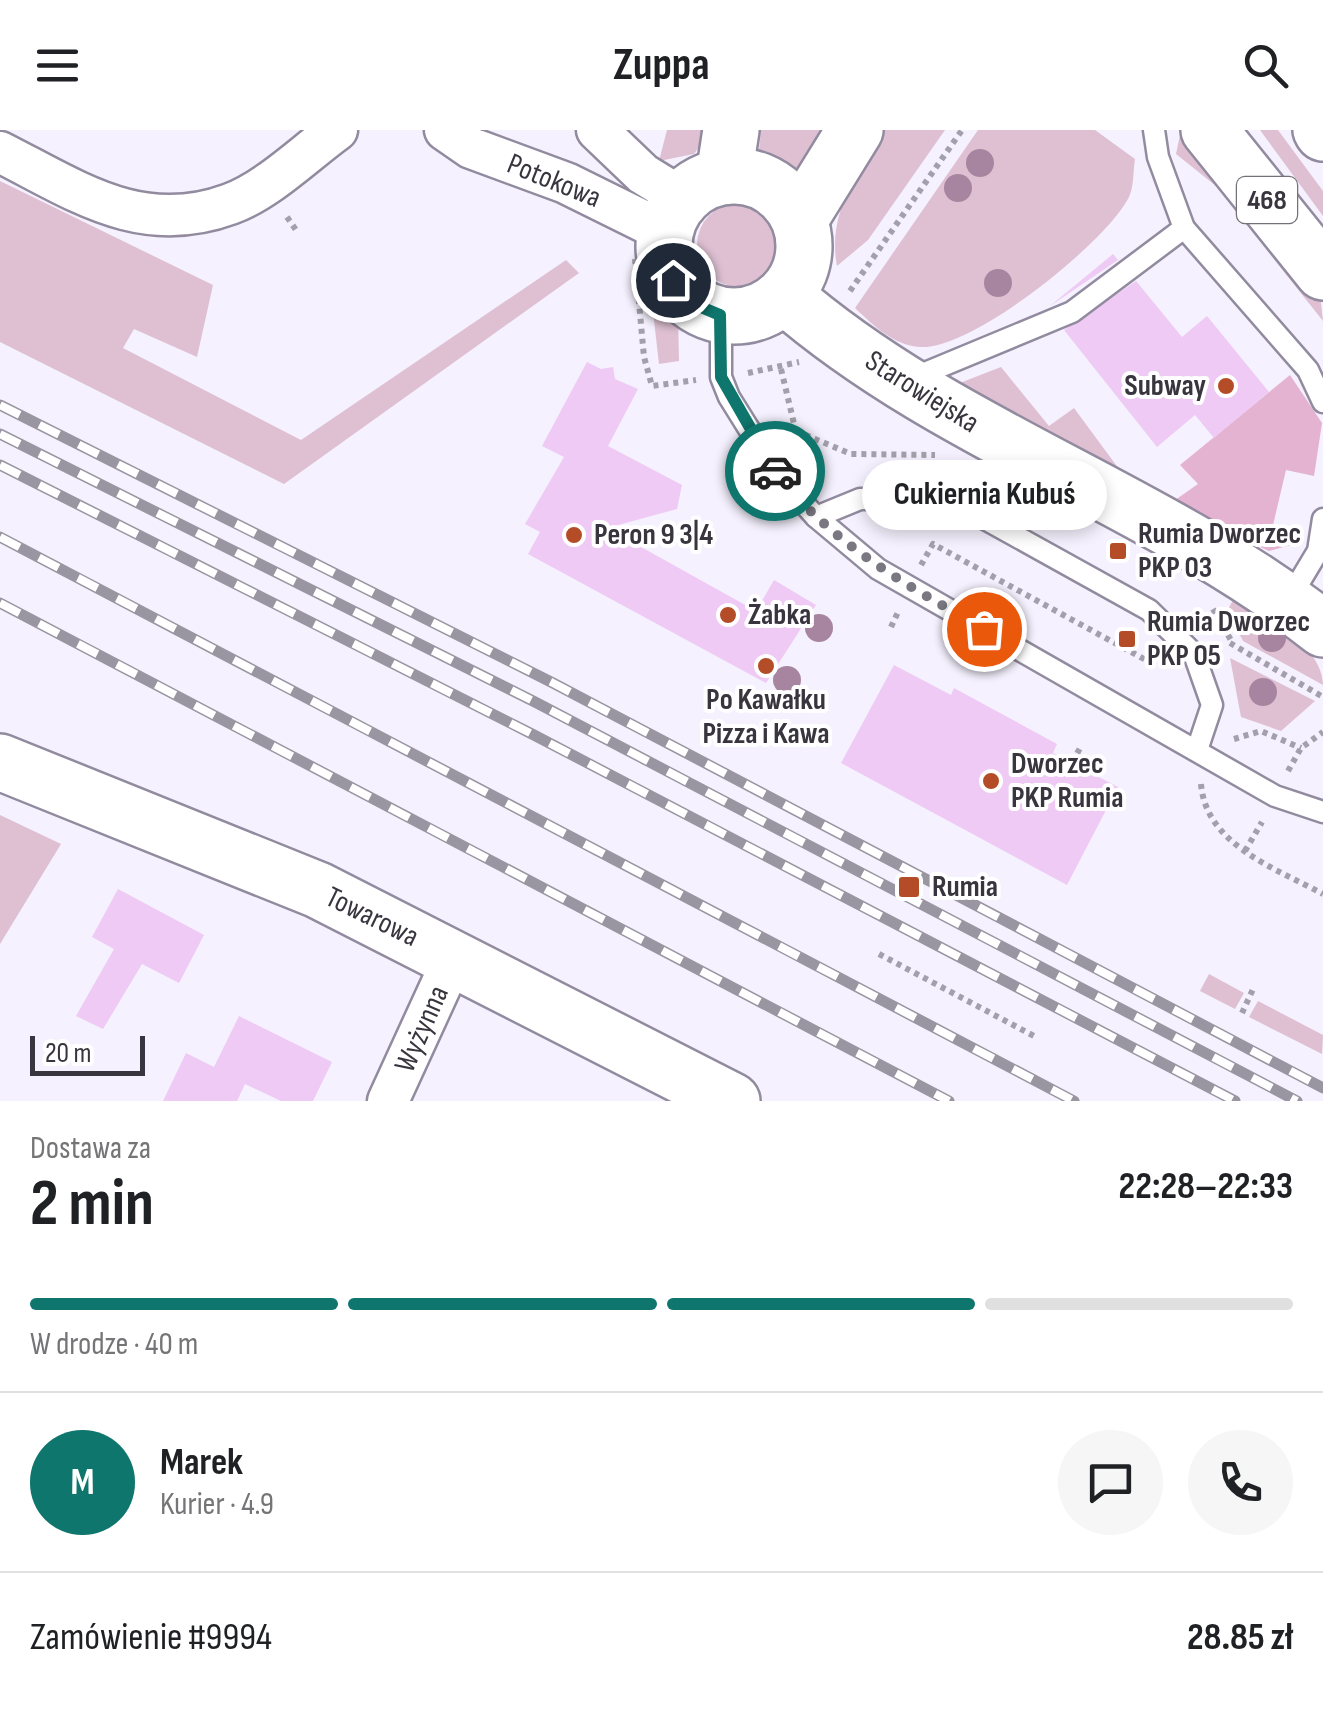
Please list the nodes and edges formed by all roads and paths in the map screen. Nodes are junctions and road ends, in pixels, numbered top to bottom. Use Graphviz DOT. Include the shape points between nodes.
graph roads {
  1 [pos="337,130"];
  2 [pos="445,130"];
  3 [pos="597,130"];
  4 [pos="854,130"];
  5 [pos="962,130"];
  6 [pos="1154,130"];
  7 [pos="1209,130"];
  8 [pos="0,152"];
  9 [pos="687,197"];
  10 [pos="800,219"];
  11 [pos="1184,228"];
  12 [pos="1323,272"];
  13 [pos="785,296"];
  14 [pos="844,299"];
  15 [pos="720,315"];
  16 [pos="806,355"];
  17 [pos="781,369"];
  18 [pos="753,372"];
  19 [pos="682,382"];
  20 [pos="903,382"];
  21 [pos="1323,402"];
  22 [pos="796,431"];
  23 [pos="816,518"];
  24 [pos="1323,518"];
  25 [pos="927,554"];
  26 [pos="1306,615"];
  27 [pos="1225,644"];
  28 [pos="1156,666"];
  29 [pos="1323,697"];
  30 [pos="1323,732"];
  31 [pos="1081,746"];
  32 [pos="1300,748"];
  33 [pos="1197,750"];
  34 [pos="0,762"];
  35 [pos="1292,764"];
  36 [pos="1068,771"];
  37 [pos="1202,808"];
  38 [pos="1323,812"];
  39 [pos="1260,824"];
  40 [pos="1246,851"];
  41 [pos="1323,894"];
  42 [pos="879,954"];
  43 [pos="454,957"];
  44 [pos="1254,986"];
  45 [pos="1242,1013"];
  46 [pos="1034,1036"];
  47 [pos="388,1101"];
  48 [pos="732,1101"];
  1 -- 8 [label="street" via="232,204 174,218 114,210"];
  2 -- 9 [label="street, Potokowa" via="470,148 566,183"];
  3 -- 9 [label="street, Potokowa" via="643,174"];
  4 -- 10 [label="main road"];
  5 -- 14 [label="path"];
  6 -- 11 [label="lane"];
  7 -- 12 [label="main road, 468"];
  9 -- 10 [label="main road" via="770,184"];
  9 -- 15 [label="main road" via="666,262 696,305"];
  9 -- 19 [label="path" via="644,357 652,386"];
  10 -- 13 [label="main road" via="804,258"];
  11 -- 20 [label="lane" via="1072,312"];
  11 -- 21 [label="lane" via="1308,370"];
  13 -- 15 [label="main road" via="755,314"];
  13 -- 20 [label="main road, Starowiejska"];
  15 -- 23 [label="lane" via="721,377 729,398 777,474"];
  16 -- 17 [label="path"];
  17 -- 18 [label="path"];
  17 -- 22 [label="path"];
  20 -- 26 [label="main road, Starowiejska"];
  23 -- 33 [label="lane" via="878,569"];
  23 -- 33 [label="lane" via="860,498 950,499 1149,610 1194,654 1212,705"];
  24 -- 26 [label="lane"];
  25 -- 28 [label="path" via="933,544"];
  27 -- 29 [label="path" via="1232,642"];
  30 -- 32 [label="path"];
  31 -- 36 [label="path"];
  32 -- 33 [label="path" via="1261,731"];
  32 -- 35 [label="path"];
  33 -- 38 [label="lane" via="1275,796"];
  34 -- 43 [label="main road, Towarowa" via="318,890"];
  37 -- 40 [label="path"];
  39 -- 40 [label="path"];
  40 -- 41 [label="path"];
  42 -- 46 [label="path"];
  43 -- 47 [label="street, Wyżynna"];
  43 -- 48 [label="main road, Towarowa"];
  44 -- 45 [label="path"];
}
